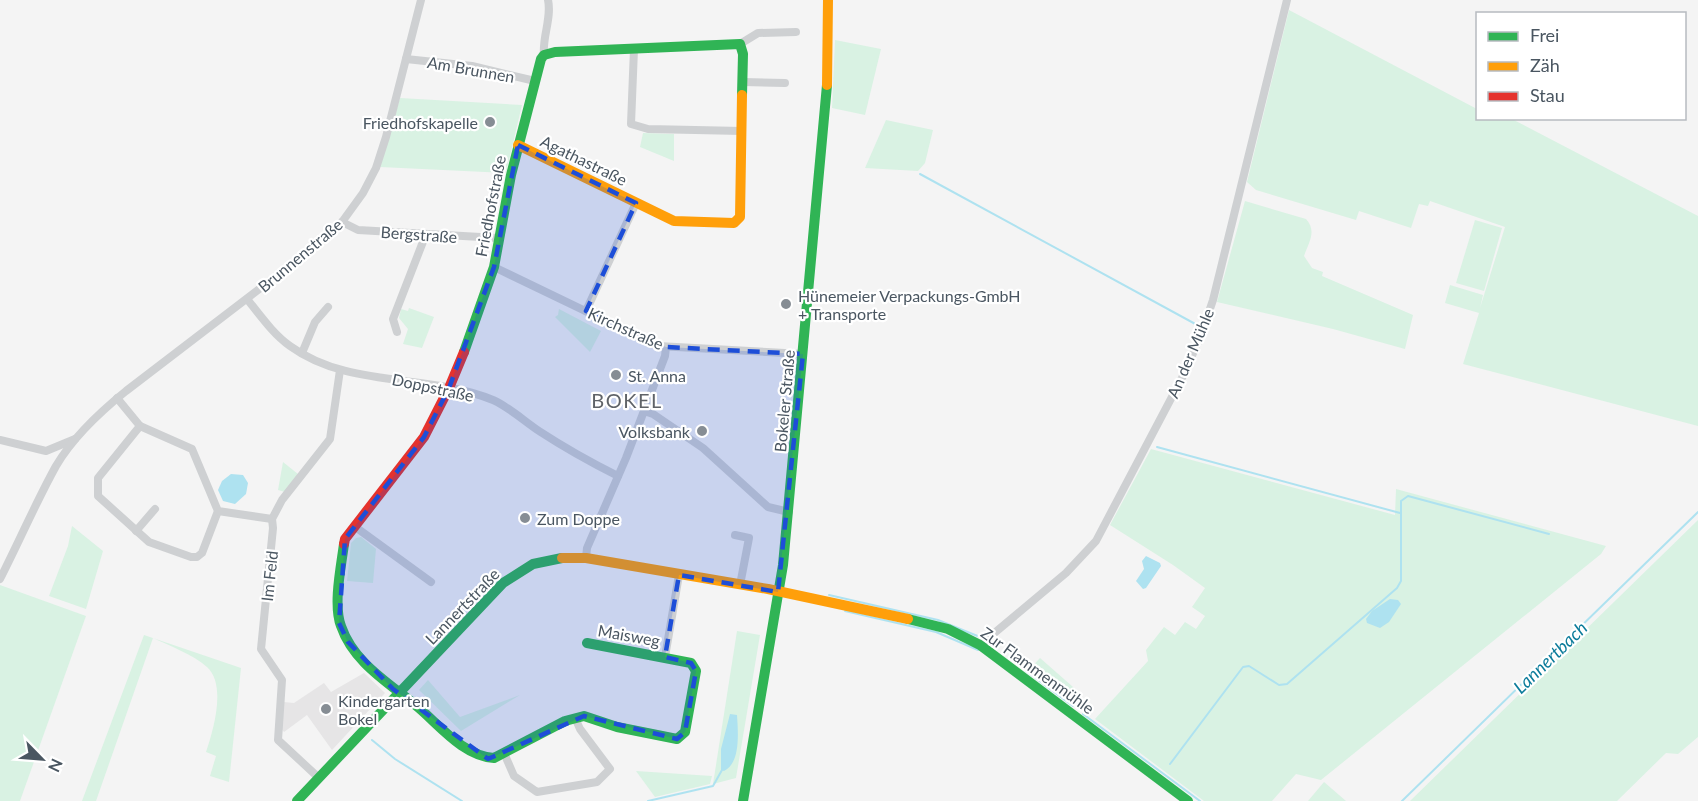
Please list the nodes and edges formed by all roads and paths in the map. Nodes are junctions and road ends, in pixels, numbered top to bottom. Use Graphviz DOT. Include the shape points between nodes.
graph roads {
  1 [pos="421,0"];
  2 [pos="548,0"];
  3 [pos="828,0"];
  4 [pos="1287,0"];
  5 [pos="796,32"];
  6 [pos="740,44"];
  7 [pos="634,49"];
  8 [pos="544,55"];
  9 [pos="406,59"];
  10 [pos="535,81"];
  11 [pos="742,82"];
  12 [pos="786,83"];
  13 [pos="742,131"];
  14 [pos="518,145"];
  15 [pos="636,203"];
  16 [pos="342,222"];
  17 [pos="426,234"];
  18 [pos="498,238"];
  19 [pos="494,267"];
  20 [pos="247,299"];
  21 [pos="328,307"];
  22 [pos="586,311"];
  23 [pos="397,332"];
  24 [pos="666,347"];
  25 [pos="302,353"];
  26 [pos="803,354"];
  27 [pos="340,370"];
  28 [pos="449,388"];
  29 [pos="117,398"];
  30 [pos="644,411"];
  31 [pos="140,426"];
  32 [pos="75,439"];
  33 [pos="0,440"];
  34 [pos="46,452"];
  35 [pos="57,465"];
  36 [pos="618,476"];
  37 [pos="155,509"];
  38 [pos="218,512"];
  39 [pos="789,512"];
  40 [pos="272,519"];
  41 [pos="354,526"];
  42 [pos="136,531"];
  43 [pos="735,535"];
  44 [pos="586,558"];
  45 [pos="679,575"];
  46 [pos="0,579"];
  47 [pos="431,582"];
  48 [pos="740,585"];
  49 [pos="778,592"];
  50 [pos="587,643"];
  51 [pos="980,645"];
  52 [pos="665,657"];
  53 [pos="400,693"];
  54 [pos="576,720"];
  55 [pos="504,753"];
  56 [pos="319,778"];
  57 [pos="297,801"];
  58 [pos="743,801"];
  59 [pos="1188,801"];
  1 -- 9 [label="street, Brunnenstraße"];
  2 -- 8 [label="street"];
  3 -- 26 [label="street, Bokeler Straße" via="827,84"];
  4 -- 51 [label="street, An der Mühle" via="1213,300 1184,374 1096,541 1066,573"];
  5 -- 6 [label="street" via="758,33"];
  6 -- 7 [label="street"];
  6 -- 11 [label="street"];
  7 -- 8 [label="street"];
  7 -- 13 [label="street" via="631,124 648,129"];
  8 -- 10 [label="street, Friedhofstraße"];
  9 -- 10 [label="street, Am Brunnen" via="472,66"];
  9 -- 16 [label="street, Brunnenstraße" via="376,168"];
  10 -- 14 [label="street, Friedhofstraße"];
  11 -- 12 [label="street"];
  11 -- 13 [label="street"];
  13 -- 15 [label="street, Agathastraße" via="740,217 734,223 674,220"];
  14 -- 15 [label="street, Agathastraße"];
  14 -- 18 [label="street, Friedhofstraße"];
  15 -- 22 [label="street, Agathastraße"];
  16 -- 17 [label="street, Bergstraße" via="358,230"];
  16 -- 20 [label="street, Brunnenstraße"];
  17 -- 18 [label="street, Bergstraße"];
  17 -- 23 [label="street" via="393,319"];
  18 -- 19 [label="street, Friedhofstraße"];
  19 -- 22 [label="street, Kirchstraße"];
  19 -- 28 [label="street, Friedhofstraße"];
  20 -- 25 [label="street, Doppstraße" via="280,338"];
  20 -- 29 [label="street, Brunnenstraße"];
  21 -- 25 [label="street" via="315,322"];
  22 -- 24 [label="street, Kirchstraße"];
  24 -- 26 [label="street, Kirchstraße"];
  24 -- 30 [label="street"];
  25 -- 27 [label="street, Doppstraße"];
  26 -- 39 [label="street, Bokeler Straße"];
  27 -- 28 [label="street, Doppstraße"];
  27 -- 40 [label="street, Im Feld" via="330,439 282,500"];
  28 -- 36 [label="street, Doppstraße" via="494,400 577,456"];
  28 -- 41 [label="street, Friedhofstraße" via="424,437"];
  29 -- 31 [label="street"];
  29 -- 32 [label="street, Brunnenstraße"];
  30 -- 36 [label="street"];
  30 -- 39 [label="street" via="702,448 768,507"];
  31 -- 38 [label="street" via="192,448"];
  31 -- 42 [label="street" via="99,478 98,496"];
  32 -- 34 [label="street, Brunnenstraße"];
  32 -- 35 [label="street, Brunnenstraße"];
  33 -- 34 [label="street"];
  34 -- 35 [label="street"];
  35 -- 46 [label="street, Brunnenstraße"];
  36 -- 44 [label="street"];
  37 -- 42 [label="street"];
  38 -- 40 [label="street"];
  38 -- 42 [label="street" via="197,557 149,542"];
  39 -- 49 [label="street, Bokeler Straße"];
  40 -- 56 [label="street, Im Feld" via="261,649 282,680 278,741"];
  41 -- 47 [label="street"];
  41 -- 53 [label="street, Friedhofstraße" via="345,539 342,554 339,623 348,642 365,662"];
  43 -- 48 [label="street" via="749,538"];
  44 -- 45 [label="street, Lannertstraße"];
  44 -- 53 [label="street, Lannertstraße" via="549,558 519,570"];
  45 -- 48 [label="street, Lannertstraße"];
  45 -- 52 [label="street"];
  48 -- 49 [label="street, Lannertstraße"];
  49 -- 51 [label="street, Zur Flammenmühle" via="948,629"];
  49 -- 58 [label="street, Bokeler Straße"];
  50 -- 52 [label="street, Maisweg"];
  51 -- 59 [label="street, Zur Flammenmühle"];
  52 -- 54 [label="street, Maisweg" via="691,663 696,671 681,737 617,727 584,716"];
  53 -- 55 [label="street, Friedhofstraße" via="482,757 494,758"];
  53 -- 56 [label="street, Lannertstraße"];
  54 -- 55 [label="street" via="565,721"];
  54 -- 55 [label="street" via="610,769 597,782 537,792 513,776"];
  56 -- 57 [label="street, Lannertstraße"];
}
